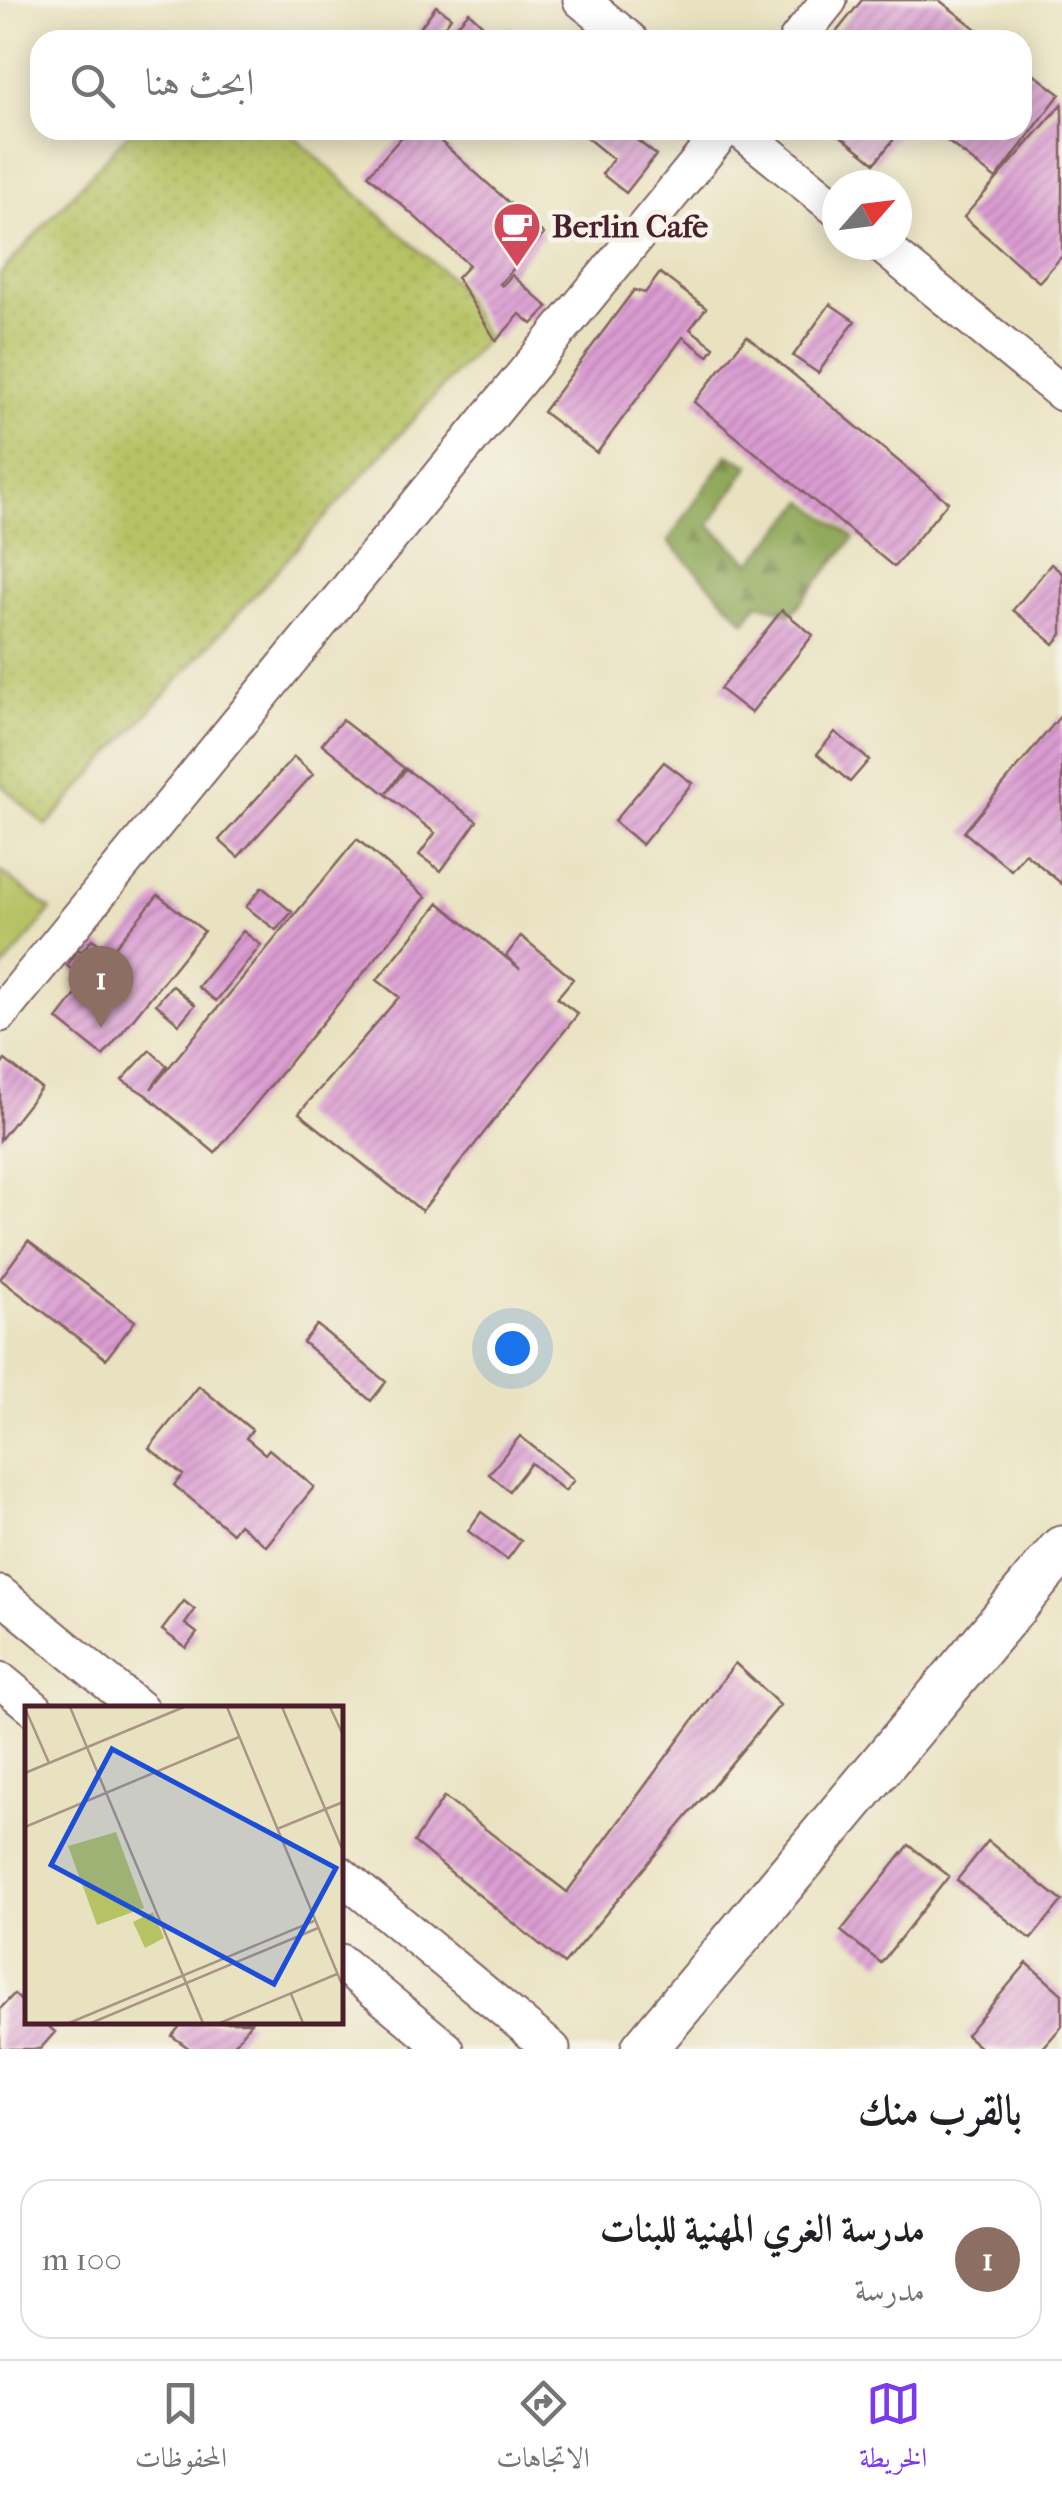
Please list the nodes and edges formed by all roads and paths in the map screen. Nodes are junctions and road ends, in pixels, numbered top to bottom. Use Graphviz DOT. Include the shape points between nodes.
graph roads {
  1 [pos="581,0"];
  2 [pos="829,0"];
  3 [pos="618,30"];
  4 [pos="805,30"];
  5 [pos="716,140"];
  6 [pos="752,140"];
  7 [pos="822,197"];
  8 [pos="899,260"];
  9 [pos="1062,393"];
  10 [pos="0,1014"];
  11 [pos="1062,1549"];
  12 [pos="0,1594"];
  13 [pos="0,1680"];
  14 [pos="32,1706"];
  15 [pos="136,1706"];
  16 [pos="342,1876"];
  17 [pos="342,1964"];
  18 [pos="446,2049"];
  19 [pos="552,2049"];
  20 [pos="644,2049"];
  1 -- 3 [label="street"];
  2 -- 4 [label="street"];
  5 -- 10 [label="street"];
  6 -- 7 [label="street"];
  8 -- 9 [label="street"];
  11 -- 20 [label="street"];
  12 -- 15 [label="street"];
  13 -- 14 [label="street"];
  16 -- 19 [label="street"];
  17 -- 18 [label="street"];
}
